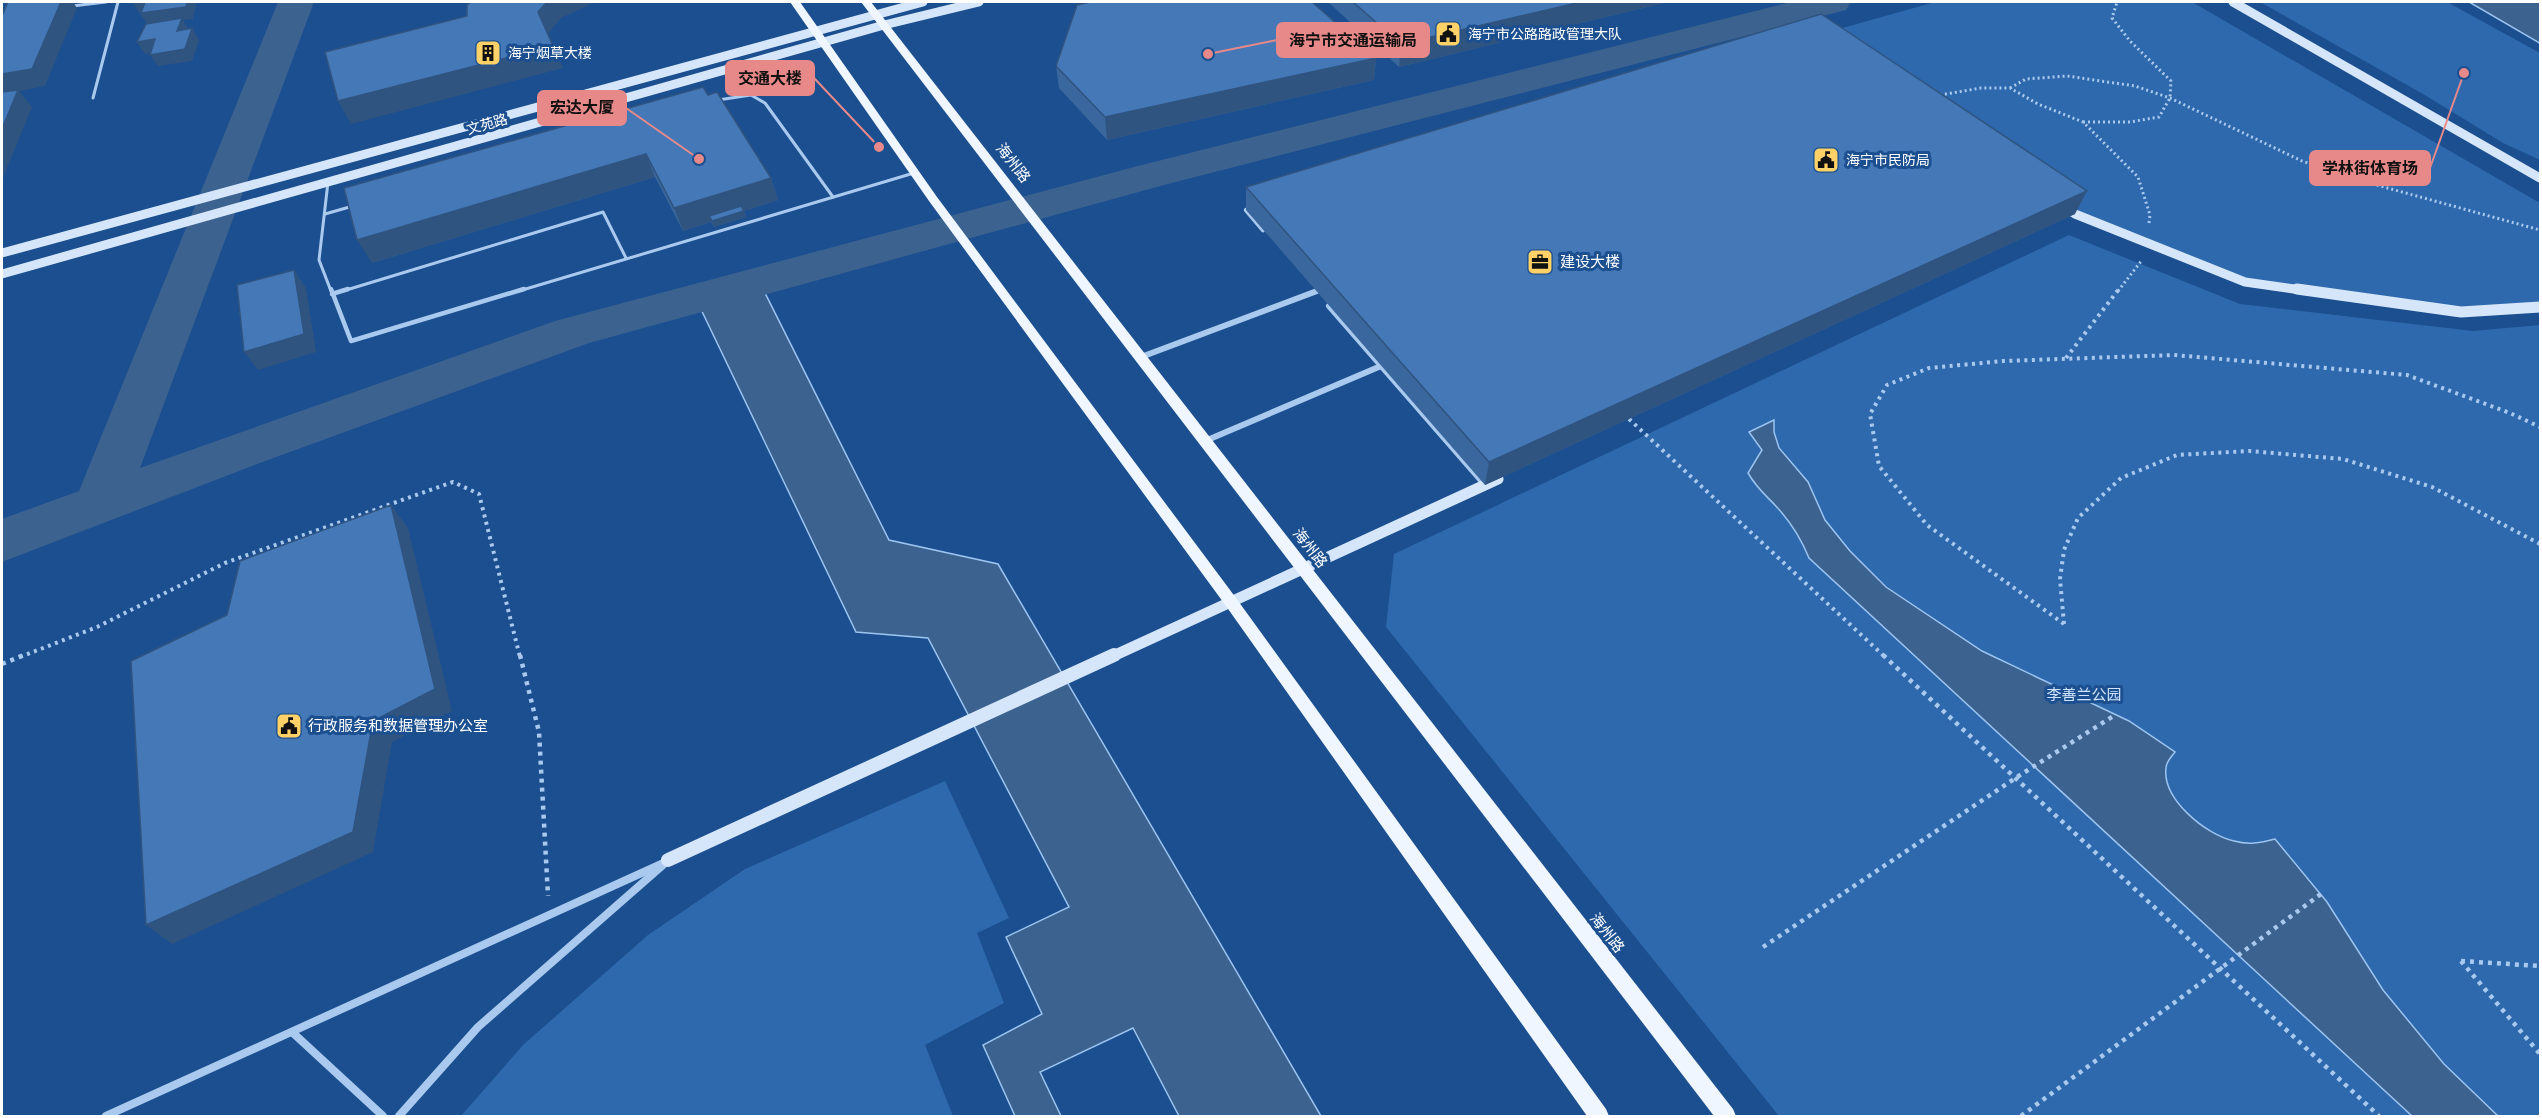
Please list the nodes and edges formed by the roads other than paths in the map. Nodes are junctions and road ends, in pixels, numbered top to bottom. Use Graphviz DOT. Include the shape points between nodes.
graph roads {
  1 [pos="106,2"];
  2 [pos="118,2"];
  3 [pos="795,2"];
  4 [pos="866,2"];
  5 [pos="923,2"];
  6 [pos="980,2"];
  7 [pos="2233,2"];
  8 [pos="71,6"];
  9 [pos="875,13"];
  10 [pos="884,26"];
  11 [pos="816,29"];
  12 [pos="824,44"];
  13 [pos="93,98"];
  14 [pos="716,101"];
  15 [pos="914,172"];
  16 [pos="2541,178"];
  17 [pos="328,182"];
  18 [pos="833,197"];
  19 [pos="2055,201"];
  20 [pos="358,205"];
  21 [pos="1257,207"];
  22 [pos="325,214"];
  23 [pos="1270,237"];
  24 [pos="2,253"];
  25 [pos="626,258"];
  26 [pos="2,274"];
  27 [pos="1309,282"];
  28 [pos="1317,291"];
  29 [pos="332,294"];
  30 [pos="2541,307"];
  31 [pos="1140,358"];
  32 [pos="1381,366"];
  33 [pos="1204,441"];
  34 [pos="1506,476"];
  35 [pos="1485,485"];
  36 [pos="1303,569"];
  37 [pos="1231,602"];
  38 [pos="668,860"];
  39 [pos="292,1032"];
  40 [pos="106,1116"];
  41 [pos="383,1116"];
  42 [pos="399,1116"];
  43 [pos="1599,1116"];
  44 [pos="1726,1116"];
  1 -- 8 [label="lane"];
  2 -- 13 [label="lane"];
  3 -- 11 [label="main road"];
  4 -- 9 [label="main road, 海州路"];
  5 -- 9 [label="main road, 文苑路"];
  6 -- 10 [label="main road, 文苑路"];
  7 -- 16 [label="main road"];
  9 -- 10 [label="main road, 海州路"];
  9 -- 11 [label="main road, 文苑路"];
  10 -- 12 [label="main road, 文苑路"];
  10 -- 31 [label="main road, 海州路"];
  11 -- 12 [label="main road"];
  11 -- 24 [label="main road, 文苑路"];
  12 -- 15 [label="main road"];
  12 -- 17 [label="main road, 文苑路"];
  14 -- 18 [label="lane" via="751,95 765,104"];
  15 -- 18 [label="lane"];
  15 -- 37 [label="main road"];
  17 -- 22 [label="lane"];
  17 -- 26 [label="main road, 文苑路"];
  18 -- 25 [label="lane"];
  19 -- 30 [label="main road" via="2069,217 2245,282 2461,312"];
  20 -- 22 [label="lane"];
  21 -- 23 [label="street" via="1246,210"];
  22 -- 29 [label="lane" via="319,260"];
  25 -- 29 [label="lane" via="603,212"];
  25 -- 29 [label="lane" via="351,341"];
  27 -- 28 [label="street"];
  28 -- 31 [label="street"];
  28 -- 32 [label="street"];
  31 -- 33 [label="main road, 海州路"];
  32 -- 33 [label="street"];
  32 -- 35 [label="street"];
  33 -- 36 [label="main road, 海州路"];
  34 -- 35 [label="main road"];
  35 -- 36 [label="main road"];
  36 -- 37 [label="main road"];
  36 -- 44 [label="main road, 海州路"];
  37 -- 38 [label="main road"];
  37 -- 43 [label="main road"];
  38 -- 39 [label="street"];
  38 -- 42 [label="street" via="478,1027"];
  39 -- 40 [label="street"];
  39 -- 41 [label="street"];
}
